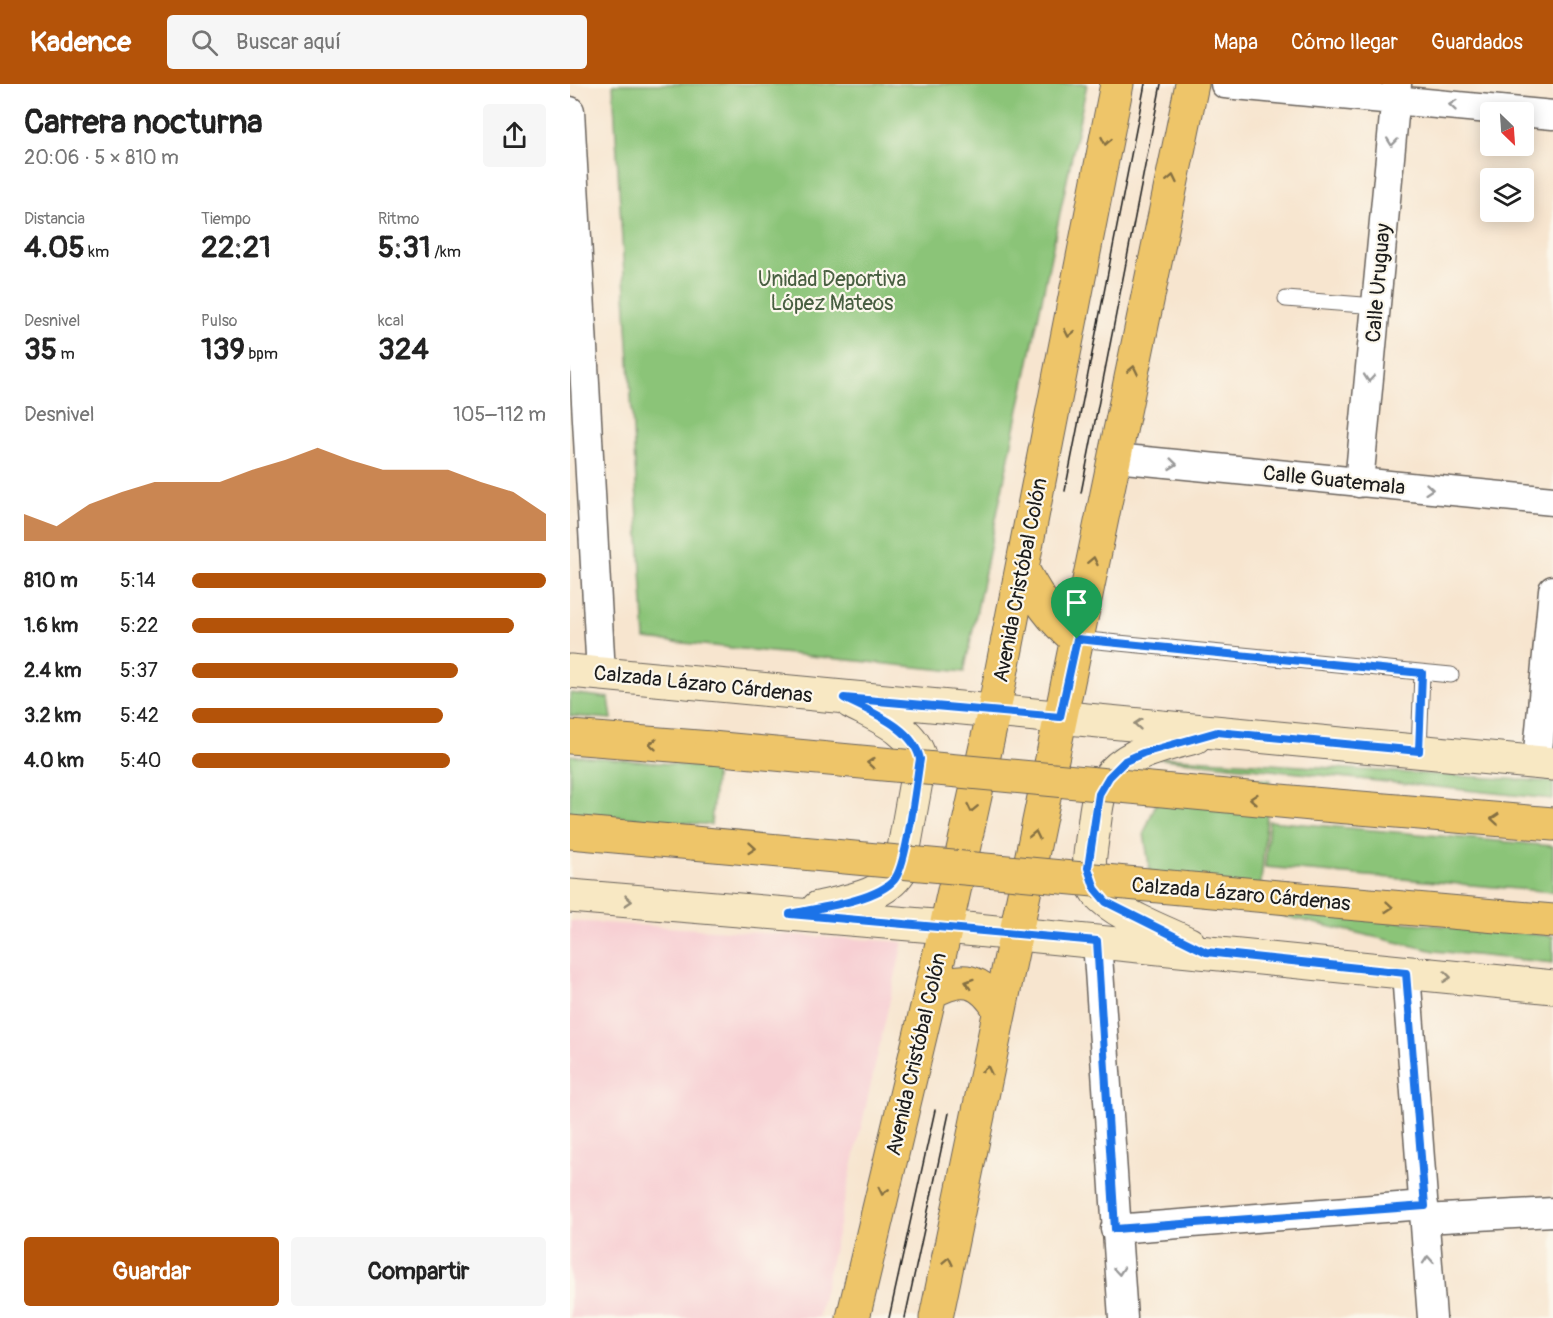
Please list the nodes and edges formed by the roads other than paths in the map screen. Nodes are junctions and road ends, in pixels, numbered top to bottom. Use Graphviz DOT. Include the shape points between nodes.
graph roads {
  1 [pos="1117,84"];
  2 [pos="1192,84"];
  3 [pos="1225,84"];
  4 [pos="1396,92"];
  5 [pos="570,111"];
  6 [pos="1553,115"];
  7 [pos="1286,299"];
  8 [pos="1376,306"];
  9 [pos="1114,458"];
  10 [pos="1359,483"];
  11 [pos="1553,501"];
  12 [pos="1023,571"];
  13 [pos="1553,590"];
  14 [pos="1077,639"];
  15 [pos="586,673"];
  16 [pos="1422,673"];
  17 [pos="1451,675"];
  18 [pos="844,698"];
  19 [pos="994,710"];
  20 [pos="1060,717"];
  21 [pos="1217,732"];
  22 [pos="570,737"];
  23 [pos="1419,751"];
  24 [pos="1545,763"];
  25 [pos="1553,824"];
  26 [pos="570,832"];
  27 [pos="570,896"];
  28 [pos="790,914"];
  29 [pos="1553,921"];
  30 [pos="946,927"];
  31 [pos="1014,933"];
  32 [pos="1097,941"];
  33 [pos="1206,952"];
  34 [pos="1406,973"];
  35 [pos="1553,987"];
  36 [pos="931,992"];
  37 [pos="999,1009"];
  38 [pos="1425,1212"];
  39 [pos="1553,1212"];
  40 [pos="1115,1229"];
  41 [pos="853,1318"];
  42 [pos="936,1318"];
  43 [pos="1123,1318"];
  44 [pos="1432,1318"];
  1 -- 12 [label="main road, Avenida Cristóbal Colón, one-way"];
  9 -- 2 [label="main road, one-way"];
  3 -- 4 [label="street"];
  6 -- 4 [label="street, one-way"];
  4 -- 8 [label="street, Calle Uruguay, one-way"];
  5 -- 15 [label="street"];
  7 -- 8 [label="lane"];
  8 -- 10 [label="street, Calle Uruguay, one-way"];
  9 -- 10 [label="street, Calle Guatemala, one-way"];
  14 -- 9 [label="main road, one-way"];
  10 -- 11 [label="street, Calle Guatemala, one-way"];
  12 -- 14 [label="main road" via="1044,609"];
  12 -- 19 [label="main road, Avenida Cristóbal Colón"];
  13 -- 24 [label="street"];
  14 -- 16 [label="lane"];
  14 -- 20 [label="main road"];
  15 -- 18 [label="main road, Calzada Lázaro Cárdenas"];
  16 -- 17 [label="lane"];
  16 -- 23 [label="lane"];
  18 -- 19 [label="main road, Calzada Lázaro Cárdenas"];
  18 -- 28 [label="main road" via="898,729 918,748 920,759 900,871 885,888 870,894"];
  19 -- 20 [label="main road, Calzada Lázaro Cárdenas"];
  19 -- 30 [label="main road, Avenida Cristóbal Colón, one-way"];
  21 -- 20 [label="main road, Calzada Lázaro Cárdenas, one-way"];
  31 -- 20 [label="main road, one-way"];
  21 -- 23 [label="main road, Calzada Lázaro Cárdenas"];
  21 -- 33 [label="main road" via="1143,753 1125,761 1109,777 1099,794 1088,868 1095,889 1106,902"];
  25 -- 22 [label="main road, one-way, bridge"];
  23 -- 24 [label="main road, Calzada Lázaro Cárdenas"];
  26 -- 29 [label="main road, Calzada Lázaro Cárdenas, one-way, bridge"];
  27 -- 28 [label="main road, one-way"];
  28 -- 30 [label="main road"];
  30 -- 31 [label="main road"];
  30 -- 36 [label="main road, Avenida Cristóbal Colón"];
  31 -- 32 [label="main road"];
  31 -- 37 [label="main road"];
  32 -- 33 [label="main road"];
  32 -- 40 [label="street"];
  33 -- 34 [label="main road"];
  34 -- 35 [label="main road, one-way"];
  34 -- 38 [label="street"];
  37 -- 36 [label="main road, one-way" via="977,985 961,980"];
  36 -- 41 [label="main road, Avenida Cristóbal Colón, one-way"];
  42 -- 37 [label="main road, one-way"];
  38 -- 39 [label="street"];
  38 -- 40 [label="street"];
  44 -- 38 [label="street, one-way"];
  40 -- 43 [label="street, one-way"];
}
